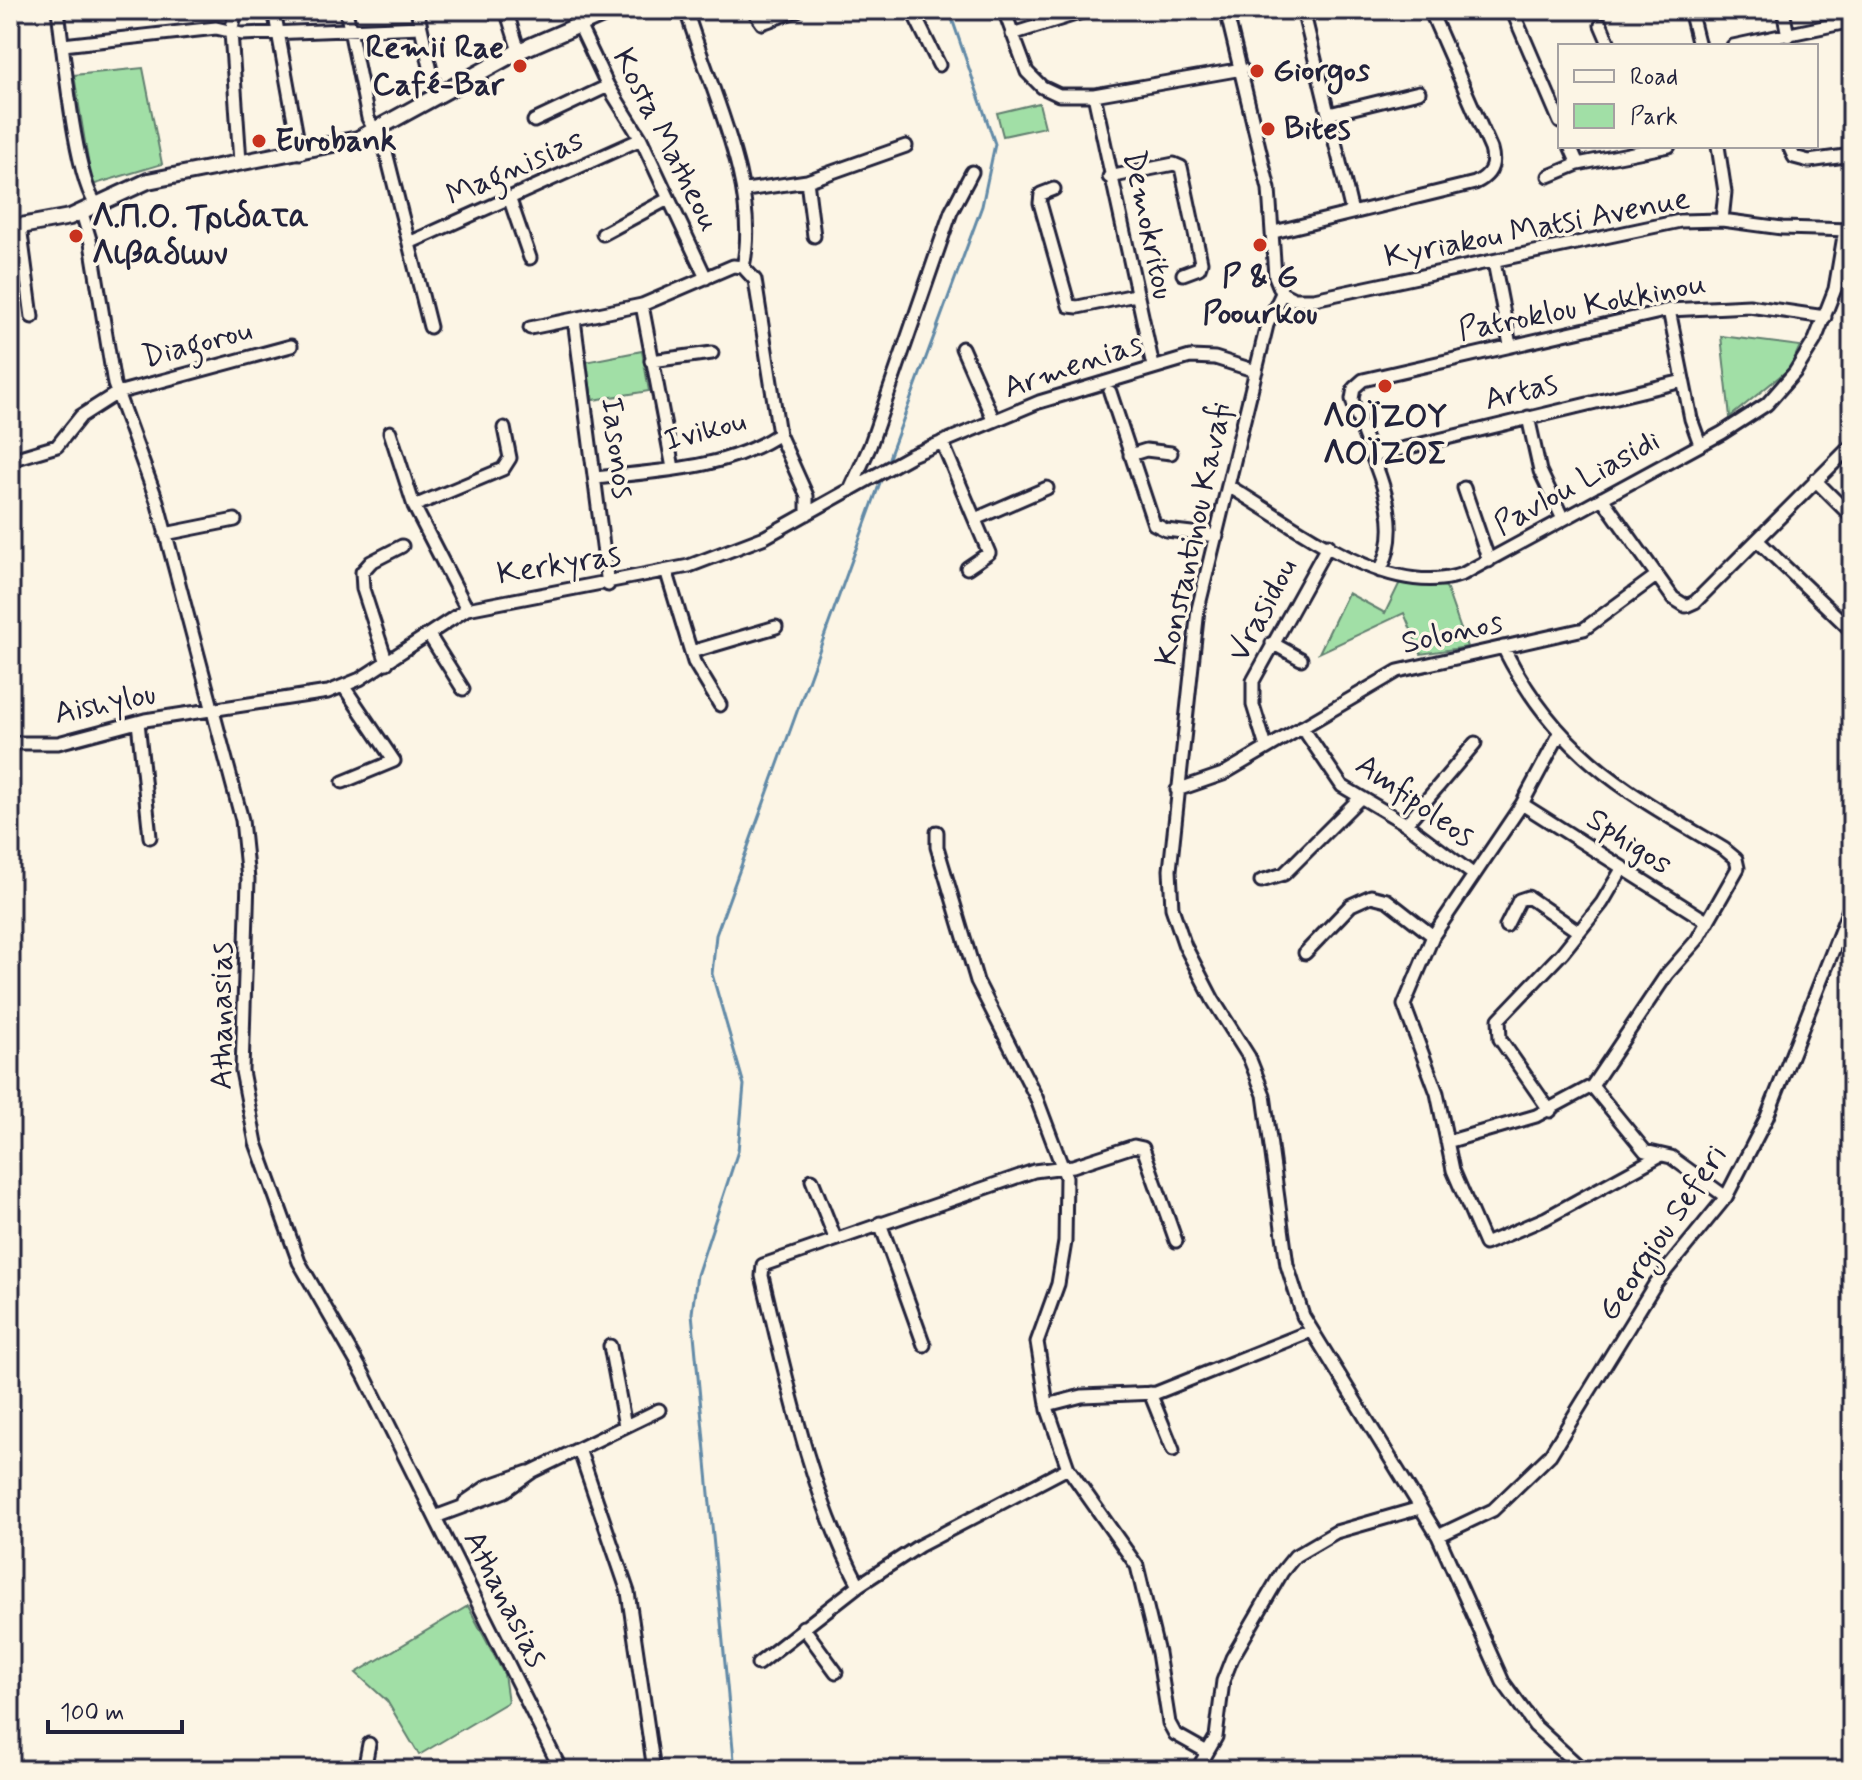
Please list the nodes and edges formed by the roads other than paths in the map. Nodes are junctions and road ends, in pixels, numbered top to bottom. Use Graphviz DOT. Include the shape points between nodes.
graph roads {
  1 [pos="58,10"];
  2 [pos="236,10"];
  3 [pos="274,10"];
  4 [pos="346,10"];
  5 [pos="417,10"];
  6 [pos="506,10"];
  7 [pos="614,10"];
  8 [pos="686,10"];
  9 [pos="753,10"];
  10 [pos="798,10"];
  11 [pos="912,10"];
  12 [pos="1004,10"];
  13 [pos="1089,10"];
  14 [pos="1226,10"];
  15 [pos="1303,10"];
  16 [pos="1430,10"];
  17 [pos="1512,10"];
  18 [pos="1690,10"];
  19 [pos="1783,10"];
  20 [pos="1852,23"];
  21 [pos="579,25"];
  22 [pos="1601,25"];
  23 [pos="421,27"];
  24 [pos="350,29"];
  25 [pos="231,32"];
  26 [pos="277,33"];
  27 [pos="1012,34"];
  28 [pos="1788,36"];
  29 [pos="1609,44"];
  30 [pos="1698,44"];
  31 [pos="1744,44"];
  32 [pos="63,45"];
  33 [pos="519,51"];
  34 [pos="939,65"];
  35 [pos="1242,69"];
  36 [pos="608,86"];
  37 [pos="1419,92"];
  38 [pos="1094,95"];
  39 [pos="437,97"];
  40 [pos="1329,114"];
  41 [pos="1558,117"];
  42 [pos="534,121"];
  43 [pos="375,130"];
  44 [pos="641,139"];
  45 [pos="906,146"];
  46 [pos="1571,148"];
  47 [pos="1718,148"];
  48 [pos="1790,148"];
  49 [pos="1642,149"];
  50 [pos="300,153"];
  51 [pos="1852,155"];
  52 [pos="240,162"];
  53 [pos="1578,164"];
  54 [pos="972,172"];
  55 [pos="1549,176"];
  56 [pos="1109,177"];
  57 [pos="807,181"];
  58 [pos="1054,189"];
  59 [pos="746,190"];
  60 [pos="668,199"];
  61 [pos="510,200"];
  62 [pos="97,205"];
  63 [pos="1352,212"];
  64 [pos="82,213"];
  65 [pos="1722,220"];
  66 [pos="15,227"];
  67 [pos="1848,230"];
  68 [pos="1274,232"];
  69 [pos="603,234"];
  70 [pos="814,236"];
  71 [pos="409,243"];
  72 [pos="530,258"];
  73 [pos="1494,262"];
  74 [pos="743,267"];
  75 [pos="1183,274"];
  76 [pos="706,278"];
  77 [pos="1282,293"];
  78 [pos="1135,295"];
  79 [pos="642,305"];
  80 [pos="1669,310"];
  81 [pos="32,317"];
  82 [pos="1825,317"];
  83 [pos="574,319"];
  84 [pos="430,327"];
  85 [pos="530,328"];
  86 [pos="1510,345"];
  87 [pos="291,346"];
  88 [pos="962,348"];
  89 [pos="712,353"];
  90 [pos="651,361"];
  91 [pos="1153,366"];
  92 [pos="1256,371"];
  93 [pos="1683,381"];
  94 [pos="1110,392"];
  95 [pos="117,393"];
  96 [pos="1528,417"];
  97 [pos="994,421"];
  98 [pos="504,428"];
  99 [pos="390,432"];
  100 [pos="779,434"];
  101 [pos="942,442"];
  102 [pos="1700,444"];
  103 [pos="1852,445"];
  104 [pos="1171,453"];
  105 [pos="912,455"];
  106 [pos="1130,455"];
  107 [pos="1372,456"];
  108 [pos="10,460"];
  109 [pos="673,468"];
  110 [pos="595,478"];
  111 [pos="1815,480"];
  112 [pos="1230,487"];
  113 [pos="854,488"];
  114 [pos="1047,488"];
  115 [pos="1464,488"];
  116 [pos="1602,498"];
  117 [pos="414,506"];
  118 [pos="807,514"];
  119 [pos="1852,517"];
  120 [pos="975,519"];
  121 [pos="1563,519"];
  122 [pos="235,520"];
  123 [pos="165,534"];
  124 [pos="1217,536"];
  125 [pos="1757,540"];
  126 [pos="1328,545"];
  127 [pos="402,546"];
  128 [pos="1489,561"];
  129 [pos="967,568"];
  130 [pos="1380,571"];
  131 [pos="667,573"];
  132 [pos="1656,576"];
  133 [pos="608,585"];
  134 [pos="467,609"];
  135 [pos="776,627"];
  136 [pos="1852,631"];
  137 [pos="429,635"];
  138 [pos="1272,643"];
  139 [pos="1503,647"];
  140 [pos="691,652"];
  141 [pos="1301,659"];
  142 [pos="387,663"];
  143 [pos="344,687"];
  144 [pos="463,689"];
  145 [pos="720,705"];
  146 [pos="212,710"];
  147 [pos="138,722"];
  148 [pos="1302,727"];
  149 [pos="1560,733"];
  150 [pos="10,743"];
  151 [pos="1475,743"];
  152 [pos="1266,747"];
  153 [pos="343,782"];
  154 [pos="1177,790"];
  155 [pos="1360,798"];
  156 [pos="1522,804"];
  157 [pos="1406,824"];
  158 [pos="937,832"];
  159 [pos="150,837"];
  160 [pos="1622,869"];
  161 [pos="1474,875"];
  162 [pos="1261,881"];
  163 [pos="1852,902"];
  164 [pos="1708,922"];
  165 [pos="1506,926"];
  166 [pos="1579,932"];
  167 [pos="1433,936"];
  168 [pos="1305,953"];
  169 [pos="1592,1086"];
  170 [pos="1550,1111"];
  171 [pos="1447,1142"];
  172 [pos="1659,1156"];
  173 [pos="1063,1167"];
  174 [pos="812,1180"];
  175 [pos="1726,1197"];
  176 [pos="880,1223"];
  177 [pos="835,1238"];
  178 [pos="1176,1241"];
  179 [pos="1311,1331"];
  180 [pos="924,1345"];
  181 [pos="610,1346"];
  182 [pos="1150,1393"];
  183 [pos="1047,1405"];
  184 [pos="659,1410"];
  185 [pos="625,1426"];
  186 [pos="579,1449"];
  187 [pos="1173,1450"];
  188 [pos="1068,1468"];
  189 [pos="1420,1508"];
  190 [pos="435,1517"];
  191 [pos="1438,1536"];
  192 [pos="859,1585"];
  193 [pos="803,1627"];
  194 [pos="758,1664"];
  195 [pos="836,1672"];
  196 [pos="369,1744"];
  197 [pos="1207,1752"];
  198 [pos="1578,1768"];
  199 [pos="364,1770"];
  200 [pos="561,1770"];
  201 [pos="654,1770"];
  202 [pos="1198,1770"];
  1 -- 32 [label="street"];
  2 -- 25 [label="street"];
  3 -- 26 [label="street"];
  4 -- 24 [label="street"];
  5 -- 23 [label="street"];
  6 -- 33 [label="street"];
  7 -- 21 [label="main road"];
  8 -- 59 [label="street"];
  9 -- 10 [label="street" via="762,23"];
  11 -- 34 [label="street"];
  12 -- 27 [label="street"];
  13 -- 27 [label="street"];
  14 -- 35 [label="street"];
  15 -- 40 [label="street"];
  16 -- 63 [label="street" via="1491,149 1491,170 1475,183"];
  17 -- 41 [label="street"];
  18 -- 30 [label="street"];
  19 -- 28 [label="street"];
  20 -- 28 [label="street"];
  21 -- 33 [label="main road"];
  21 -- 36 [label="street, Kosta Matheou"];
  22 -- 29 [label="street"];
  23 -- 24 [label="street"];
  23 -- 39 [label="street"];
  24 -- 26 [label="street"];
  24 -- 43 [label="street"];
  25 -- 26 [label="street"];
  25 -- 32 [label="street" via="216,28"];
  25 -- 52 [label="street"];
  26 -- 50 [label="street"];
  27 -- 38 [label="street" via="1022,65 1037,84 1059,95"];
  28 -- 31 [label="street"];
  32 -- 62 [label="street" via="85,178"];
  33 -- 39 [label="main road"];
  35 -- 38 [label="street"];
  35 -- 68 [label="street"];
  36 -- 42 [label="street"];
  36 -- 44 [label="street, Kosta Matheou"];
  37 -- 40 [label="street"];
  38 -- 56 [label="street, Demokritou"];
  39 -- 43 [label="main road"];
  40 -- 63 [label="street"];
  43 -- 50 [label="main road"];
  43 -- 71 [label="street" via="386,152"];
  44 -- 60 [label="street, Kosta Matheou"];
  44 -- 61 [label="street, Magnisias"];
  45 -- 57 [label="street"];
  46 -- 53 [label="street"];
  47 -- 65 [label="street" via="1725,192"];
  48 -- 51 [label="street" via="1804,161"];
  49 -- 53 [label="street"];
  50 -- 52 [label="main road"];
  52 -- 62 [label="main road" via="139,183"];
  53 -- 55 [label="street"];
  54 -- 113 [label="street" via="951,212"];
  56 -- 75 [label="street" via="1181,167 1201,262"];
  56 -- 78 [label="street, Demokritou"];
  57 -- 59 [label="street"];
  57 -- 70 [label="street"];
  58 -- 78 [label="street" via="1040,198 1069,306"];
  59 -- 74 [label="street" via="748,246"];
  60 -- 69 [label="street"];
  60 -- 76 [label="street, Kosta Matheou"];
  61 -- 71 [label="street, Magnisias"];
  61 -- 72 [label="street"];
  62 -- 64 [label="main road"];
  63 -- 68 [label="street"];
  64 -- 66 [label="main road" via="49,224"];
  64 -- 95 [label="street, Athanasias"];
  65 -- 67 [label="street, Kyriakou Matsi Avenue"];
  65 -- 73 [label="street, Kyriakou Matsi Avenue" via="1666,223"];
  66 -- 81 [label="street"];
  67 -- 82 [label="street, Pavlou Liasidi"];
  68 -- 77 [label="street" via="1275,276"];
  71 -- 84 [label="street"];
  73 -- 77 [label="street, Kyriakou Matsi Avenue" via="1305,301"];
  73 -- 86 [label="street"];
  74 -- 76 [label="street"];
  74 -- 100 [label="street" via="755,280"];
  76 -- 79 [label="street"];
  77 -- 92 [label="street, Konstantinou Kavafi" via="1267,325"];
  78 -- 91 [label="street, Demokritou"];
  79 -- 83 [label="street"];
  79 -- 90 [label="street"];
  80 -- 82 [label="street, Patroklou Kokkinou" via="1749,306"];
  80 -- 86 [label="street, Patroklou Kokkinou"];
  80 -- 93 [label="street"];
  82 -- 102 [label="street, Pavlou Liasidi" via="1805,358 1776,396"];
  83 -- 85 [label="street"];
  83 -- 110 [label="street, Iasonos"];
  86 -- 107 [label="street, Patroklou Kokkinou" via="1369,378 1354,388 1353,405"];
  87 -- 95 [label="street, Diagorou"];
  88 -- 97 [label="street"];
  89 -- 90 [label="street"];
  90 -- 109 [label="street"];
  91 -- 92 [label="street, Armenias" via="1203,356"];
  91 -- 97 [label="street, Armenias"];
  92 -- 112 [label="street, Konstantinou Kavafi"];
  93 -- 96 [label="street, Artas"];
  93 -- 102 [label="street"];
  94 -- 106 [label="street"];
  95 -- 108 [label="street, Diagorou" via="81,416 57,446"];
  95 -- 123 [label="street, Athanasias" via="148,471"];
  96 -- 107 [label="street, Artas"];
  96 -- 121 [label="street" via="1540,471"];
  97 -- 101 [label="street, Armenias"];
  98 -- 117 [label="street" via="510,458 503,469"];
  99 -- 117 [label="street"];
  100 -- 109 [label="street, Ivikou" via="738,455"];
  100 -- 118 [label="street" via="807,496"];
  101 -- 105 [label="street, Armenias"];
  101 -- 120 [label="street"];
  102 -- 116 [label="street, Pavlou Liasidi"];
  103 -- 111 [label="street"];
  104 -- 106 [label="street" via="1146,450"];
  105 -- 113 [label="street, Kerkyras"];
  106 -- 124 [label="street" via="1154,524"];
  107 -- 130 [label="street" via="1389,511 1388,549"];
  109 -- 110 [label="street, Ivikou"];
  110 -- 133 [label="street, Iasonos"];
  111 -- 119 [label="street"];
  111 -- 125 [label="street"];
  112 -- 124 [label="street, Konstantinou Kavafi"];
  112 -- 126 [label="street, Pavlou Liasidi"];
  113 -- 118 [label="street, Kerkyras"];
  114 -- 120 [label="street"];
  115 -- 128 [label="street"];
  116 -- 121 [label="street, Pavlou Liasidi"];
  116 -- 132 [label="street"];
  117 -- 134 [label="street"];
  118 -- 131 [label="street, Kerkyras" via="765,537"];
  120 -- 129 [label="street" via="989,553"];
  121 -- 128 [label="street, Pavlou Liasidi"];
  122 -- 123 [label="street"];
  123 -- 146 [label="street, Athanasias"];
  124 -- 154 [label="street, Konstantinou Kavafi" via="1198,609"];
  125 -- 132 [label="street" via="1691,605 1677,602"];
  125 -- 136 [label="street"];
  126 -- 130 [label="street, Pavlou Liasidi"];
  126 -- 138 [label="street, Vrasidou"];
  127 -- 142 [label="street" via="362,572"];
  128 -- 130 [label="street, Pavlou Liasidi" via="1438,580"];
  131 -- 133 [label="street, Kerkyras"];
  131 -- 140 [label="street"];
  132 -- 139 [label="street, Solonos" via="1584,629"];
  133 -- 134 [label="street, Kerkyras"];
  134 -- 137 [label="street, Kerkyras"];
  135 -- 140 [label="street"];
  137 -- 142 [label="street, Kerkyras"];
  137 -- 144 [label="street"];
  138 -- 141 [label="street"];
  138 -- 152 [label="street, Vrasidou" via="1252,689"];
  139 -- 148 [label="street, Solonos" via="1398,671"];
  139 -- 149 [label="street"];
  140 -- 145 [label="street"];
  142 -- 143 [label="street, Kerkyras"];
  143 -- 146 [label="street, Kerkyras"];
  143 -- 153 [label="street" via="394,761"];
  146 -- 147 [label="street, Aishylou"];
  146 -- 190 [label="street, Athanasias" via="242,820 248,879 242,1071 256,1143 299,1262 364,1375"];
  147 -- 150 [label="street, Aishylou" via="58,743"];
  147 -- 159 [label="street"];
  148 -- 152 [label="street, Solonos"];
  148 -- 155 [label="street, Amfipoleos" via="1334,778"];
  149 -- 156 [label="street"];
  149 -- 164 [label="street" via="1602,774 1724,849 1737,863 1734,880"];
  151 -- 157 [label="street"];
  152 -- 154 [label="street, Solonos" via="1223,774"];
  154 -- 179 [label="street, Konstantinou Kavafi" via="1172,908 1197,973 1259,1077 1270,1122 1287,1265"];
  155 -- 157 [label="street, Amfipoleos"];
  155 -- 162 [label="street" via="1284,874"];
  156 -- 160 [label="street, Sphigos"];
  156 -- 161 [label="street"];
  157 -- 161 [label="street, Amfipoleos"];
  158 -- 173 [label="street" via="977,981 1036,1097"];
  160 -- 164 [label="street, Sphigos"];
  160 -- 166 [label="street"];
  161 -- 167 [label="street"];
  163 -- 175 [label="street, Georgiou Seferi" via="1767,1117"];
  164 -- 169 [label="street"];
  165 -- 166 [label="street" via="1519,900 1528,897"];
  166 -- 170 [label="street" via="1497,1024 1500,1039"];
  167 -- 168 [label="street" via="1387,900 1371,896 1351,905"];
  167 -- 171 [label="street" via="1404,1005 1437,1093"];
  169 -- 170 [label="street"];
  169 -- 172 [label="street" via="1638,1144"];
  170 -- 171 [label="street"];
  171 -- 172 [label="street" via="1453,1170 1485,1244 1546,1218"];
  172 -- 175 [label="street" via="1671,1157"];
  173 -- 176 [label="street" via="1034,1171"];
  173 -- 178 [label="street" via="1140,1145"];
  173 -- 183 [label="street" via="1065,1242 1058,1284 1037,1342"];
  174 -- 177 [label="street"];
  175 -- 191 [label="street, Georgiou Seferi" via="1655,1284 1550,1455 1493,1510"];
  176 -- 177 [label="street"];
  176 -- 180 [label="street"];
  177 -- 192 [label="street" via="767,1262 762,1276 830,1525"];
  179 -- 182 [label="street"];
  179 -- 189 [label="street, Konstantinou Kavafi"];
  181 -- 185 [label="street"];
  182 -- 183 [label="street" via="1082,1396"];
  182 -- 187 [label="street"];
  183 -- 188 [label="street"];
  184 -- 185 [label="street"];
  185 -- 186 [label="street"];
  186 -- 190 [label="street" via="505,1491"];
  186 -- 201 [label="street" via="628,1592"];
  188 -- 192 [label="street" via="919,1546"];
  188 -- 197 [label="street" via="1137,1566 1169,1723 1175,1734"];
  189 -- 191 [label="street, Konstantinou Kavafi"];
  189 -- 197 [label="street" via="1336,1532 1295,1556 1232,1658 1223,1681 1216,1737"];
  190 -- 200 [label="street, Athanasias"];
  191 -- 198 [label="street, Konstantinou Kavafi" via="1503,1682 1535,1726"];
  192 -- 193 [label="street"];
  193 -- 194 [label="street"];
  193 -- 195 [label="street"];
  196 -- 199 [label="street"];
  197 -- 202 [label="street"];
}
